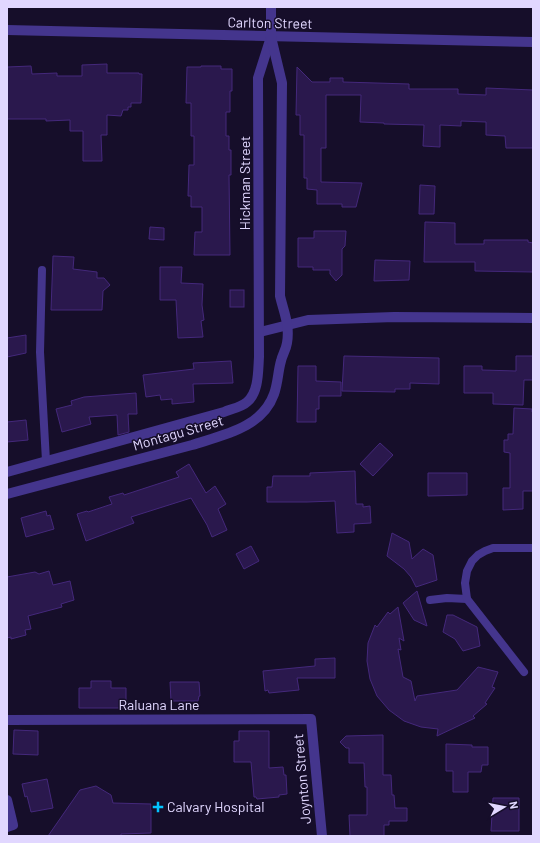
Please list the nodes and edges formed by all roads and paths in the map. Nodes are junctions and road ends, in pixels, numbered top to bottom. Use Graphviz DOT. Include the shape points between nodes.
graph roads {
  1 [pos="271,7"];
  2 [pos="7,30"];
  3 [pos="271,37"];
  4 [pos="533,42"];
  5 [pos="42,270"];
  6 [pos="533,318"];
  7 [pos="289,325"];
  8 [pos="260,332"];
  9 [pos="46,461"];
  10 [pos="7,472"];
  11 [pos="7,494"];
  12 [pos="533,548"];
  13 [pos="467,598"];
  14 [pos="430,600"];
  15 [pos="524,672"];
  16 [pos="311,719"];
  17 [pos="7,720"];
  18 [pos="7,800"];
  19 [pos="7,827"];
  20 [pos="322,836"];
  1 -- 3 [label="street, Hickman Street"];
  2 -- 3 [label="street, Carlton Street"];
  3 -- 4 [label="street, Carlton Street"];
  3 -- 7 [label="street, Hickman Street" via="282,83 280,296"];
  3 -- 8 [label="street, Hickman Street" via="258,78"];
  5 -- 9 [label="lane" via="40,352"];
  6 -- 7 [label="street" via="394,317 308,320"];
  7 -- 8 [label="street"];
  7 -- 11 [label="street, Montagu Street" via="287,345 274,393 269,407 259,418 243,427 192,445"];
  8 -- 9 [label="street, Montagu Street" via="257,383 247,402 224,412"];
  9 -- 10 [label="street, Montagu Street"];
  12 -- 13 [label="lane" via="493,548 478,555 468,571 465,583"];
  13 -- 14 [label="lane"];
  13 -- 15 [label="lane"];
  16 -- 17 [label="street, Raluana Lane"];
  16 -- 20 [label="street, Joynton Street"];
  18 -- 19 [label="street" via="13,825"];
}
